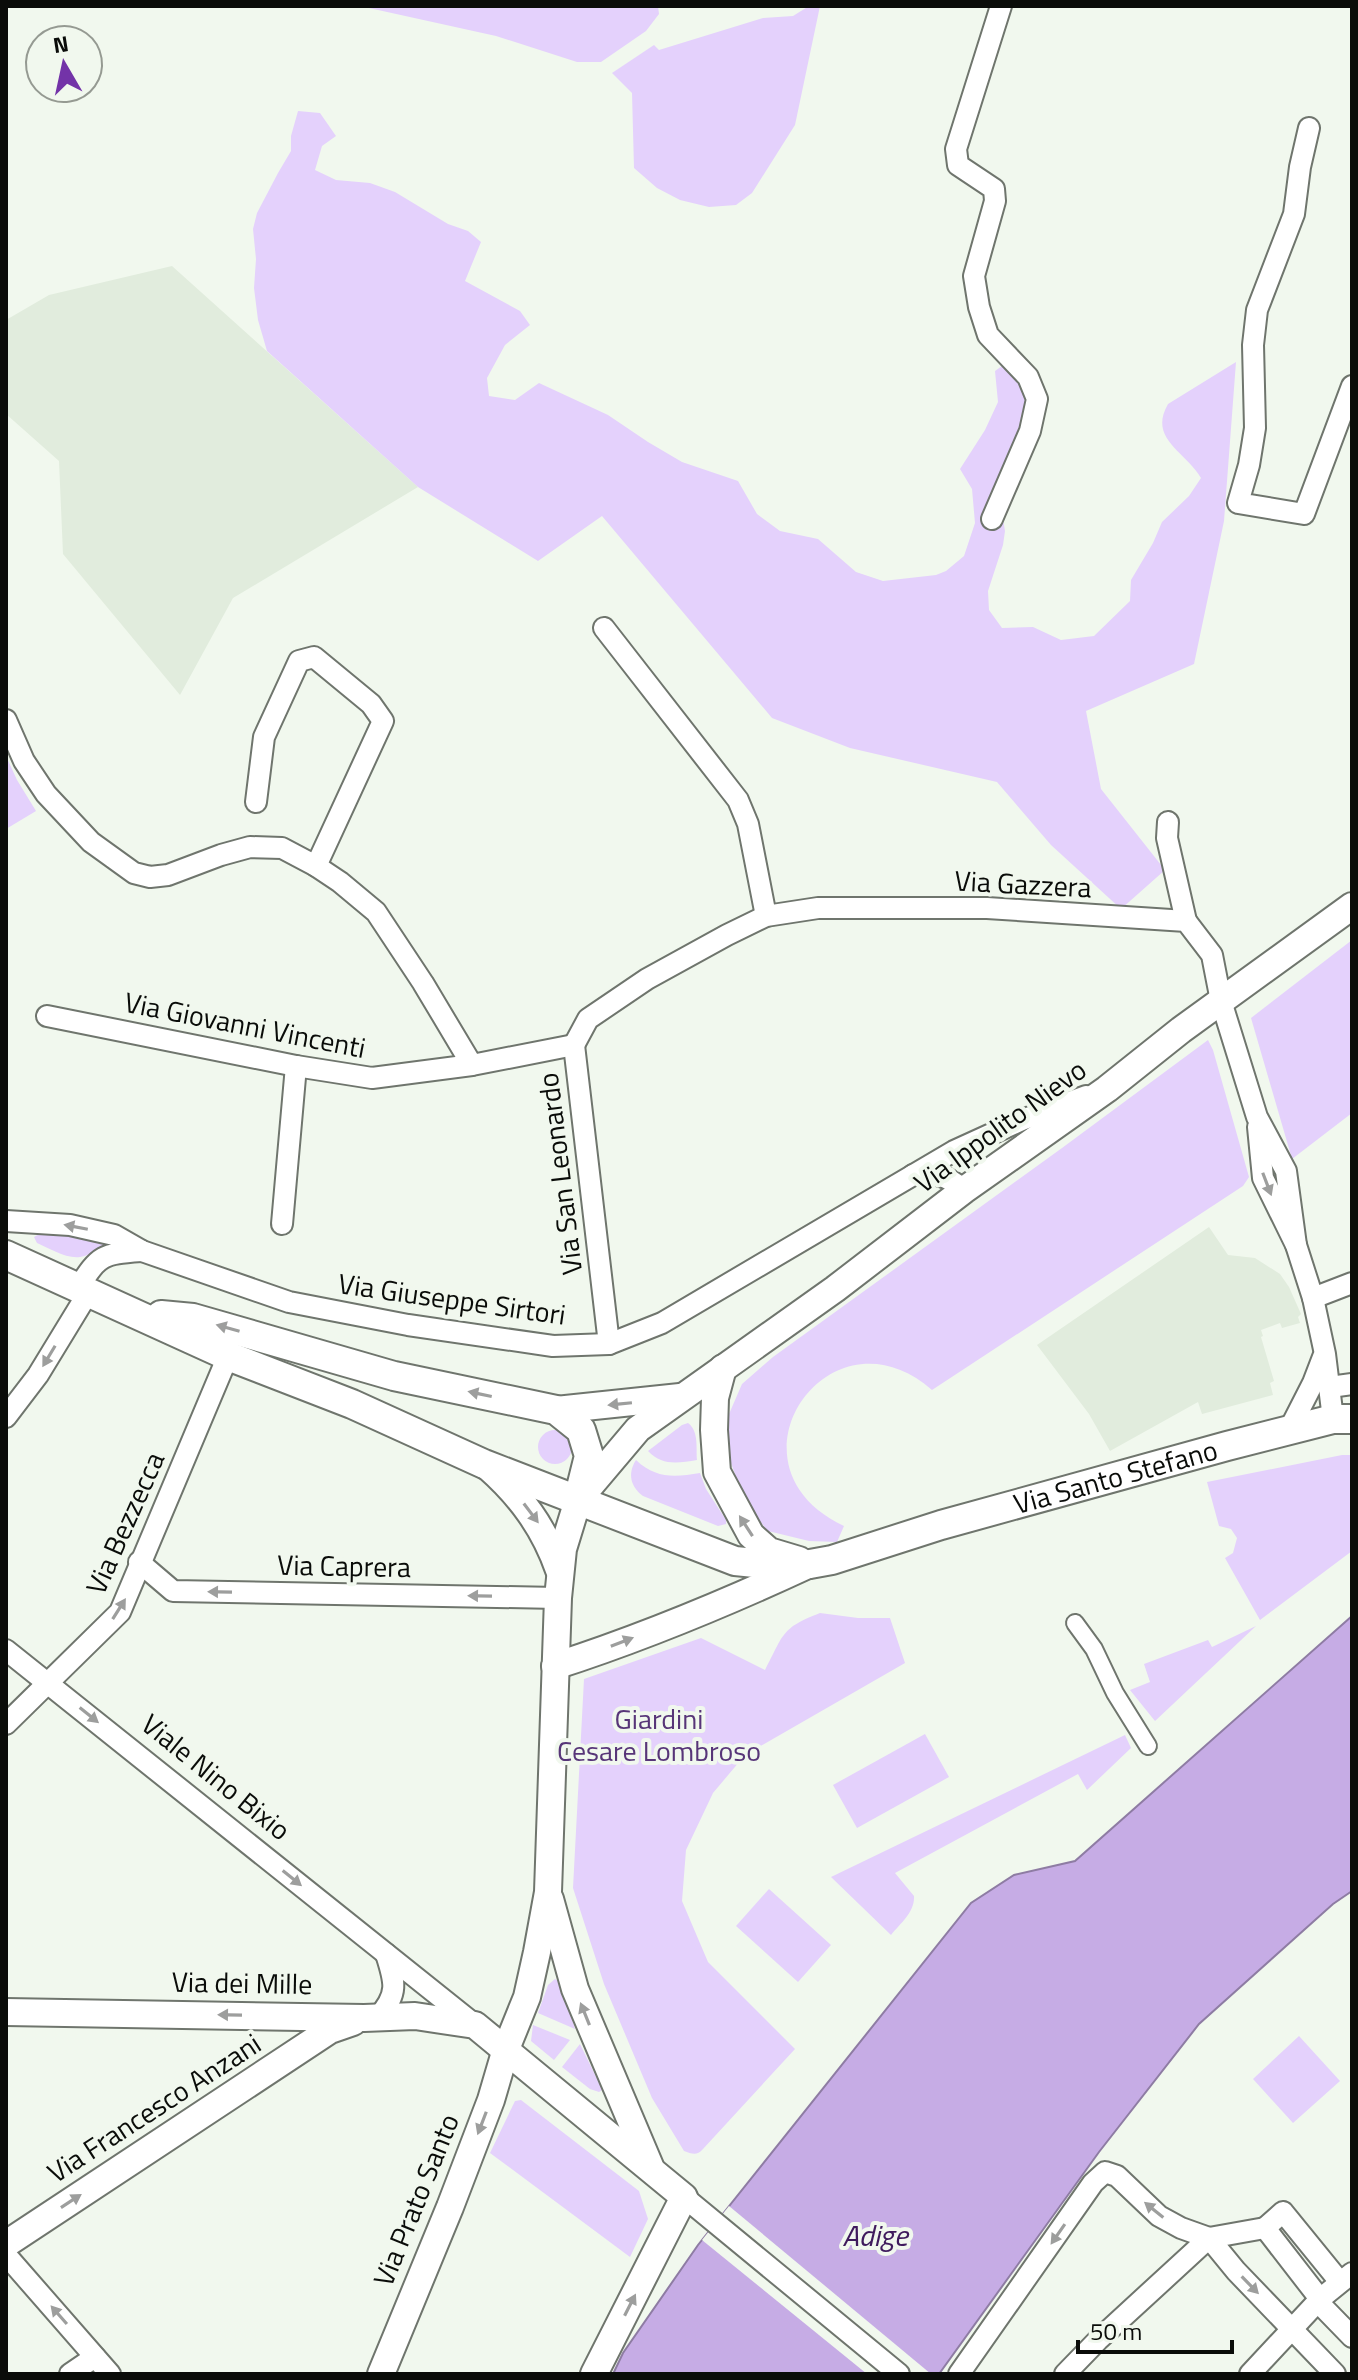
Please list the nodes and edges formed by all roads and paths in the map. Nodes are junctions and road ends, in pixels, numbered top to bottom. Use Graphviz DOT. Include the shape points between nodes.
graph roads {
  1 [pos="1001,6"];
  2 [pos="1309,128"];
  3 [pos="1352,386"];
  4 [pos="992,519"];
  5 [pos="604,628"];
  6 [pos="6,720"];
  7 [pos="256,802"];
  8 [pos="1168,822"];
  9 [pos="316,866"];
  10 [pos="1352,906"];
  11 [pos="766,916"];
  12 [pos="1186,921"];
  13 [pos="1221,1001"];
  14 [pos="47,1016"];
  15 [pos="574,1045"];
  16 [pos="472,1065"];
  17 [pos="296,1066"];
  18 [pos="1107,1089"];
  19 [pos="909,1176"];
  20 [pos="964,1190"];
  21 [pos="6,1221"];
  22 [pos="282,1224"];
  23 [pos="142,1251"];
  24 [pos="6,1255"];
  25 [pos="1352,1283"];
  26 [pos="83,1290"];
  27 [pos="1313,1298"];
  28 [pos="135,1313"];
  29 [pos="609,1344"];
  30 [pos="1325,1354"];
  31 [pos="228,1356"];
  32 [pos="339,1360"];
  33 [pos="723,1368"];
  34 [pos="394,1376"];
  35 [pos="1352,1384"];
  36 [pos="1330,1387"];
  37 [pos="323,1393"];
  38 [pos="684,1397"];
  39 [pos="556,1410"];
  40 [pos="6,1417"];
  41 [pos="384,1418"];
  42 [pos="1342,1419"];
  43 [pos="1289,1430"];
  44 [pos="484,1464"];
  45 [pos="578,1500"];
  46 [pos="735,1561"];
  47 [pos="139,1562"];
  48 [pos="810,1564"];
  49 [pos="559,1585"];
  50 [pos="688,1617"];
  51 [pos="1075,1623"];
  52 [pos="6,1650"];
  53 [pos="555,1666"];
  54 [pos="49,1683"];
  55 [pos="6,1724"];
  56 [pos="1148,1746"];
  57 [pos="548,1892"];
  58 [pos="386,1954"];
  59 [pos="6,2012"];
  60 [pos="284,2016"];
  61 [pos="371,2017"];
  62 [pos="475,2025"];
  63 [pos="506,2049"];
  64 [pos="297,2052"];
  65 [pos="616,2085"];
  66 [pos="577,2109"];
  67 [pos="651,2169"];
  68 [pos="684,2197"];
  69 [pos="1265,2228"];
  70 [pos="1209,2238"];
  71 [pos="6,2244"];
  72 [pos="6,2255"];
  73 [pos="1346,2277"];
  74 [pos="1319,2300"];
  75 [pos="1293,2329"];
  76 [pos="1352,2337"];
  77 [pos="95,2357"];
  78 [pos="70,2374"];
  79 [pos="110,2374"];
  80 [pos="381,2374"];
  81 [pos="594,2374"];
  82 [pos="899,2374"];
  83 [pos="959,2374"];
  84 [pos="1065,2374"];
  85 [pos="1250,2374"];
  86 [pos="1335,2374"];
  1 -- 4 [label="street" via="956,149 958,165 994,189 974,276 988,335 1028,377 1037,399 1030,431"];
  2 -- 3 [label="street" via="1294,214 1257,310 1255,428 1238,503 1304,514"];
  5 -- 11 [label="street" via="738,800 748,824"];
  6 -- 9 [label="street" via="46,794 91,842 134,873 168,875 250,847 282,848"];
  7 -- 9 [label="street" via="264,737 299,661 314,657 371,704 383,721"];
  8 -- 12 [label="street"];
  9 -- 16 [label="street" via="376,912"];
  10 -- 13 [label="street, Via Ippolito Nievo"];
  11 -- 12 [label="street, Via Gazzera" via="818,908 987,908"];
  11 -- 15 [label="street, Via Gazzera" via="647,979 588,1019"];
  12 -- 13 [label="street" via="1212,955"];
  13 -- 18 [label="street, Via Ippolito Nievo"];
  13 -- 27 [label="street" via="1257,1117 1263,1178 1296,1245"];
  14 -- 17 [label="street, Via Giovanni Vincenti"];
  15 -- 16 [label="street, Via Giovanni Vincenti"];
  15 -- 29 [label="street, Via San Leonardo"];
  16 -- 17 [label="street, Via Giovanni Vincenti" via="372,1078"];
  17 -- 22 [label="street"];
  18 -- 19 [label="street, Via Giuseppe Sirtori" via="1022,1120"];
  18 -- 20 [label="street, Via Ippolito Nievo"];
  19 -- 20 [label="street" via="938,1174"];
  19 -- 29 [label="street, Via Giuseppe Sirtori" via="662,1323"];
  20 -- 33 [label="street, Via Ippolito Nievo"];
  23 -- 21 [label="street, Via Giuseppe Sirtori, one-way" via="114,1235 70,1225"];
  23 -- 26 [label="street, Via Giuseppe Sirtori" via="102,1257"];
  23 -- 29 [label="street, Via Giuseppe Sirtori" via="319,1308 553,1346"];
  24 -- 26 [label="main road, Via Santo Stefano"];
  25 -- 27 [label="street"];
  26 -- 28 [label="main road, Via Santo Stefano"];
  26 -- 40 [label="street, Via Giuseppe Sirtori, one-way" via="38,1375"];
  27 -- 30 [label="street"];
  28 -- 31 [label="main road, Via Santo Stefano"];
  32 -- 28 [label="main road, one-way" via="193,1318"];
  30 -- 36 [label="street"];
  30 -- 43 [label="street"];
  31 -- 37 [label="main road, Via Santo Stefano"];
  31 -- 47 [label="street, Via Bezzecca"];
  32 -- 34 [label="main road"];
  32 -- 37 [label="main road" via="344,1380 334,1391"];
  33 -- 38 [label="street, Via Ippolito Nievo"];
  48 -- 33 [label="street, one-way" via="769,1551 751,1535 717,1472 715,1398"];
  39 -- 34 [label="main road, one-way"];
  34 -- 41 [label="main road" via="384,1382 378,1396"];
  35 -- 36 [label="street"];
  36 -- 42 [label="street"];
  37 -- 41 [label="main road, Via Santo Stefano"];
  38 -- 39 [label="street, one-way"];
  38 -- 45 [label="street, Via Ippolito Nievo" via="638,1429"];
  39 -- 45 [label="main road" via="581,1430 589,1456"];
  41 -- 44 [label="main road, Via Santo Stefano"];
  42 -- 43 [label="main road, Via Santo Stefano"];
  43 -- 48 [label="main road, Via Santo Stefano"];
  44 -- 45 [label="main road, Via Santo Stefano"];
  44 -- 49 [label="street, one-way" via="537,1521 551,1545"];
  45 -- 46 [label="main road, Via Santo Stefano"];
  45 -- 49 [label="street"];
  46 -- 48 [label="main road, Via Santo Stefano"];
  46 -- 50 [label="street" via="728,1585"];
  49 -- 47 [label="street, Via Caprera, one-way" via="173,1591"];
  54 -- 47 [label="street, Via Bezzecca, one-way" via="120,1612"];
  48 -- 50 [label="street"];
  49 -- 53 [label="street"];
  53 -- 50 [label="street, one-way"];
  51 -- 56 [label="street"];
  52 -- 54 [label="street, Viale Nino Bixio"];
  53 -- 57 [label="street"];
  54 -- 55 [label="street, Via Bezzecca"];
  54 -- 58 [label="street, Viale Nino Bixio, one-way"];
  57 -- 63 [label="street, Via Prato Santo" via="527,1997"];
  65 -- 57 [label="street, one-way" via="575,1989"];
  58 -- 61 [label="street" via="394,1989 389,2005"];
  58 -- 62 [label="street, Viale Nino Bixio"];
  60 -- 59 [label="street, Via dei Mille, one-way"];
  60 -- 61 [label="street, Via dei Mille"];
  60 -- 64 [label="street, Via Francesco Anzani" via="299,2031"];
  61 -- 62 [label="street, Via dei Mille" via="415,2016"];
  61 -- 64 [label="street, Via Francesco Anzani" via="330,2030"];
  62 -- 63 [label="street, Viale Nino Bixio"];
  63 -- 66 [label="street, Viale Nino Bixio"];
  63 -- 80 [label="street, Via Prato Santo, one-way" via="491,2100"];
  71 -- 64 [label="street, Via Francesco Anzani, one-way"];
  65 -- 66 [label="street" via="603,2111"];
  65 -- 67 [label="street"];
  66 -- 67 [label="street, Viale Nino Bixio"];
  67 -- 68 [label="street, Viale Nino Bixio"];
  81 -- 68 [label="street, one-way"];
  68 -- 82 [label="street"];
  69 -- 70 [label="street"];
  69 -- 73 [label="street" via="1283,2212"];
  69 -- 74 [label="street"];
  70 -- 75 [label="street, one-way"];
  70 -- 83 [label="street, one-way" via="1159,2216 1117,2176 1105,2172"];
  70 -- 84 [label="street"];
  77 -- 72 [label="street, one-way"];
  73 -- 74 [label="street"];
  74 -- 75 [label="street"];
  74 -- 76 [label="street"];
  75 -- 85 [label="street"];
  75 -- 86 [label="street"];
  77 -- 78 [label="street"];
  77 -- 79 [label="street"];
}
